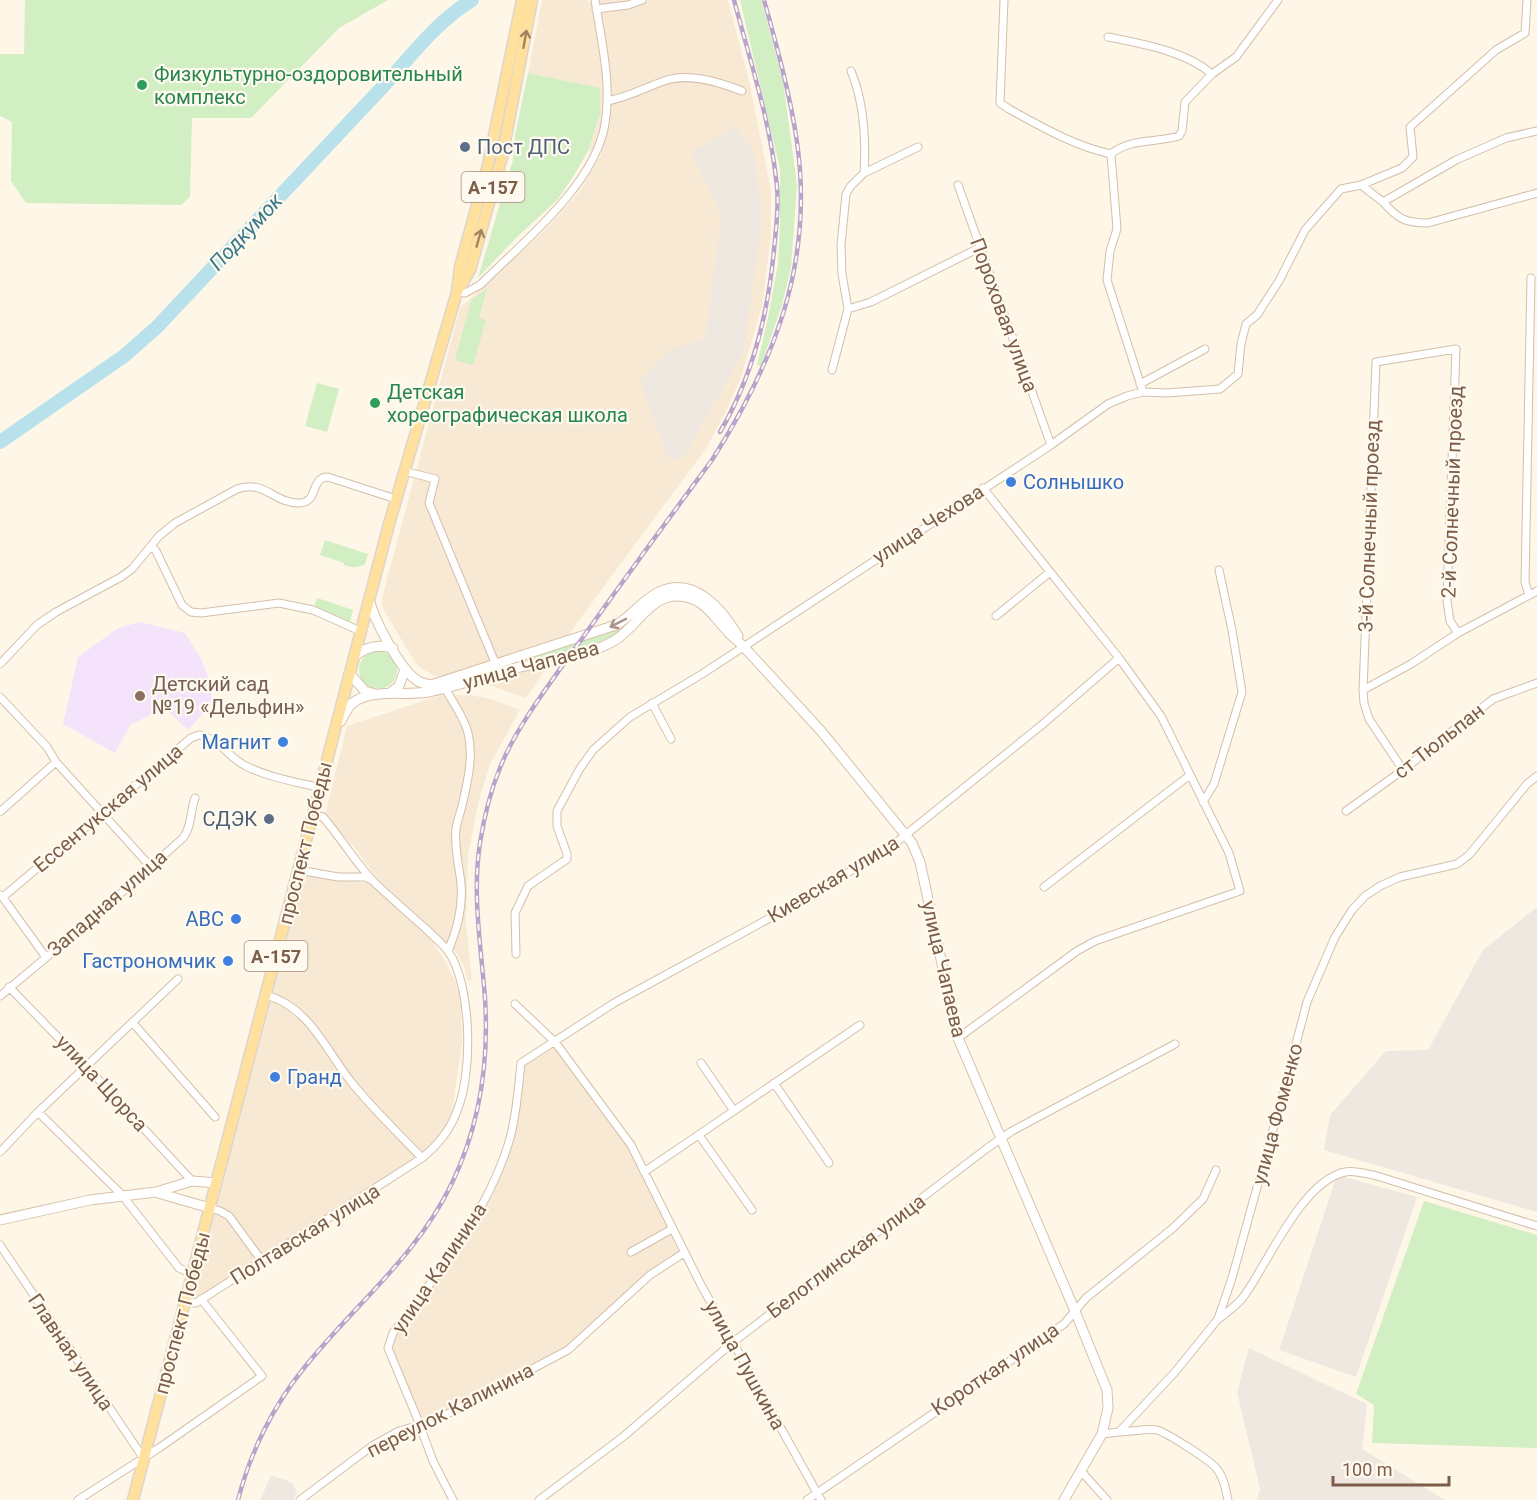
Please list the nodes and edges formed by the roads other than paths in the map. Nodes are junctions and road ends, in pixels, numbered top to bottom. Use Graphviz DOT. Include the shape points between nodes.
graph roads {
  1 [pos="522,0"];
  2 [pos="532,0"];
  3 [pos="595,0"];
  4 [pos="642,0"];
  5 [pos="1004,0"];
  6 [pos="1278,0"];
  7 [pos="1527,0"];
  8 [pos="596,9"];
  9 [pos="1108,37"];
  10 [pos="851,71"];
  11 [pos="1212,74"];
  12 [pos="512,77"];
  13 [pos="742,91"];
  14 [pos="607,101"];
  15 [pos="1537,131"];
  16 [pos="918,147"];
  17 [pos="1111,154"];
  18 [pos="864,172"];
  19 [pos="1361,184"];
  20 [pos="958,185"];
  21 [pos="1537,193"];
  22 [pos="1383,202"];
  23 [pos="979,249"];
  24 [pos="1531,278"];
  25 [pos="457,292"];
  26 [pos="848,309"];
  27 [pos="1205,349"];
  28 [pos="1456,349"];
  29 [pos="832,370"];
  30 [pos="1140,384"];
  31 [pos="1143,392"];
  32 [pos="1050,445"];
  33 [pos="404,471"];
  34 [pos="983,488"];
  35 [pos="396,499"];
  36 [pos="152,547"];
  37 [pos="1219,570"];
  38 [pos="1050,572"];
  39 [pos="1537,591"];
  40 [pos="1529,595"];
  41 [pos="369,599"];
  42 [pos="996,616"];
  43 [pos="360,631"];
  44 [pos="1458,633"];
  45 [pos="743,646"];
  46 [pos="393,648"];
  47 [pos="353,658"];
  48 [pos="1119,658"];
  49 [pos="494,660"];
  50 [pos="0,664"];
  51 [pos="405,669"];
  52 [pos="349,673"];
  53 [pos="1537,683"];
  54 [pos="445,688"];
  55 [pos="1363,690"];
  56 [pos="390,693"];
  57 [pos="375,694"];
  58 [pos="0,697"];
  59 [pos="652,704"];
  60 [pos="334,730"];
  61 [pos="671,739"];
  62 [pos="56,762"];
  63 [pos="1403,770"];
  64 [pos="1190,775"];
  65 [pos="1537,776"];
  66 [pos="320,788"];
  67 [pos="195,798"];
  68 [pos="1203,802"];
  69 [pos="0,812"];
  70 [pos="1346,812"];
  71 [pos="103,813"];
  72 [pos="313,815"];
  73 [pos="905,835"];
  74 [pos="150,866"];
  75 [pos="299,870"];
  76 [pos="372,880"];
  77 [pos="1044,887"];
  78 [pos="1,895"];
  79 [pos="448,951"];
  80 [pos="516,954"];
  81 [pos="45,956"];
  82 [pos="178,979"];
  83 [pos="9,987"];
  84 [pos="266,995"];
  85 [pos="0,996"];
  86 [pos="516,1004"];
  87 [pos="133,1023"];
  88 [pos="860,1025"];
  89 [pos="958,1038"];
  90 [pos="555,1042"];
  91 [pos="1175,1044"];
  92 [pos="521,1063"];
  93 [pos="701,1063"];
  94 [pos="87,1066"];
  95 [pos="774,1083"];
  96 [pos="734,1111"];
  97 [pos="38,1112"];
  98 [pos="215,1117"];
  99 [pos="699,1135"];
  100 [pos="1000,1139"];
  101 [pos="0,1152"];
  102 [pos="423,1158"];
  103 [pos="829,1162"];
  104 [pos="1216,1170"];
  105 [pos="644,1172"];
  106 [pos="192,1181"];
  107 [pos="217,1183"];
  108 [pos="156,1192"];
  109 [pos="122,1195"];
  110 [pos="210,1208"];
  111 [pos="752,1210"];
  112 [pos="0,1220"];
  113 [pos="1537,1226"];
  114 [pos="672,1229"];
  115 [pos="0,1245"];
  116 [pos="631,1252"];
  117 [pos="684,1253"];
  118 [pos="262,1261"];
  119 [pos="192,1274"];
  120 [pos="201,1299"];
  121 [pos="185,1302"];
  122 [pos="1075,1311"];
  123 [pos="1218,1319"];
  124 [pos="732,1343"];
  125 [pos="419,1426"];
  126 [pos="1119,1432"];
  127 [pos="1102,1434"];
  128 [pos="144,1459"];
  129 [pos="1081,1471"];
  130 [pos="816,1493"];
  131 [pos="78,1500"];
  132 [pos="133,1500"];
  133 [pos="300,1500"];
  134 [pos="453,1500"];
  135 [pos="539,1500"];
  136 [pos="807,1500"];
  137 [pos="821,1500"];
  138 [pos="1064,1500"];
  139 [pos="1107,1500"];
  140 [pos="1228,1500"];
  1 -- 12 [label="main road, проспект Победы / А-157"];
  12 -- 2 [label="main road, проспект Победы / А-157, one-way"];
  3 -- 8 [label="street"];
  4 -- 8 [label="street"];
  5 -- 17 [label="street" via="1000,103 1071,142"];
  6 -- 11 [label="street" via="1236,57"];
  7 -- 19 [label="street" via="1525,33 1496,50 1410,127 1413,156 1402,168"];
  8 -- 14 [label="street"];
  9 -- 11 [label="street" via="1180,56"];
  10 -- 18 [label="street" via="864,130"];
  11 -- 17 [label="street" via="1185,102 1179,136 1136,142"];
  12 -- 25 [label="main road, проспект Победы / А-157" via="460,267"];
  13 -- 14 [label="street" via="709,80 680,78"];
  14 -- 25 [label="street" via="599,146 580,181 480,285 465,293"];
  15 -- 22 [label="street" via="1506,138 1456,160"];
  16 -- 18 [label="street"];
  17 -- 30 [label="street" via="1116,230 1107,280"];
  18 -- 26 [label="street" via="846,194 842,223 842,274"];
  19 -- 22 [label="street"];
  19 -- 31 [label="street, улица Чехова" via="1341,189 1305,230 1279,281 1257,315 1246,324 1238,374 1220,389"];
  20 -- 23 [label="street, Пороховая улица"];
  21 -- 22 [label="street" via="1428,223 1409,223"];
  23 -- 26 [label="street" via="871,302"];
  23 -- 32 [label="street, Пороховая улица"];
  24 -- 40 [label="street" via="1525,582"];
  25 -- 33 [label="main road, проспект Победы / А-157"];
  26 -- 29 [label="street"];
  27 -- 30 [label="street"];
  28 -- 44 [label="street, 2-й Солнечный проезд" via="1447,601 1450,621"];
  28 -- 55 [label="street, 3-й Солнечный проезд" via="1376,362"];
  30 -- 31 [label="street"];
  31 -- 32 [label="street, улица Чехова" via="1108,404"];
  32 -- 34 [label="street, улица Чехова"];
  33 -- 35 [label="main road, проспект Победы / А-157"];
  33 -- 49 [label="street" via="435,479 429,503"];
  34 -- 38 [label="street"];
  34 -- 45 [label="street, улица Чехова"];
  35 -- 36 [label="street" via="328,477 317,481 313,495 301,503 247,485 174,523"];
  35 -- 41 [label="main road, проспект Победы / А-157"];
  36 -- 43 [label="street" via="182,605 191,612 279,603 314,610"];
  36 -- 50 [label="street" via="120,578 37,625"];
  37 -- 68 [label="street" via="1242,692 1214,784"];
  38 -- 42 [label="street"];
  38 -- 48 [label="street"];
  39 -- 40 [label="street"];
  40 -- 44 [label="street"];
  41 -- 43 [label="main road, проспект Победы / А-157"];
  41 -- 46 [label="main road, улица Чапаева" via="375,621"];
  43 -- 47 [label="main road, проспект Победы / А-157"];
  44 -- 55 [label="street"];
  45 -- 51 [label="main road, улица Чапаева, one-way" via="711,601 692,590 670,589 660,592 616,625 443,682 423,684"];
  45 -- 54 [label="main road, улица Чапаева" via="699,601 667,597 612,642 579,655"];
  45 -- 59 [label="street, улица Чехова"];
  45 -- 73 [label="main road, улица Чапаева" via="821,731"];
  46 -- 47 [label="main road" via="376,646"];
  46 -- 51 [label="main road, улица Чапаева"];
  47 -- 52 [label="main road, проспект Победы / А-157"];
  48 -- 64 [label="street" via="1161,716"];
  48 -- 73 [label="street, Киевская улица"];
  51 -- 56 [label="main road" via="399,686"];
  52 -- 57 [label="main road" via="365,691"];
  52 -- 60 [label="main road, проспект Победы / А-157"];
  53 -- 63 [label="street, ст Тюльпан" via="1493,699"];
  54 -- 56 [label="main road, улица Чапаева" via="403,695"];
  54 -- 79 [label="street" via="462,718 470,758 456,825 460,912"];
  55 -- 63 [label="street, 3-й Солнечный проезд" via="1369,718"];
  56 -- 57 [label="main road, улица Чапаева"];
  57 -- 60 [label="main road, улица Чапаева" via="349,705"];
  58 -- 62 [label="street"];
  59 -- 61 [label="street"];
  59 -- 80 [label="street, улица Чехова" via="630,717 593,750 568,789 557,811 556,826 567,859 528,885 515,913"];
  60 -- 66 [label="main road, проспект Победы / А-157"];
  62 -- 69 [label="street"];
  62 -- 71 [label="street"];
  63 -- 70 [label="street, ст Тюльпан"];
  64 -- 68 [label="street"];
  64 -- 77 [label="street"];
  65 -- 123 [label="street, улица Фоменко" via="1469,855 1457,864 1400,877 1380,886 1352,910 1335,937 1307,1002"];
  66 -- 71 [label="street, Ессентукская улица" via="251,769 219,742 200,735 190,738"];
  66 -- 72 [label="main road, проспект Победы / А-157"];
  67 -- 74 [label="street, Западная улица" via="188,832"];
  68 -- 89 [label="street" via="1229,853 1240,891 1095,941"];
  71 -- 74 [label="street"];
  71 -- 78 [label="street, Ессентукская улица"];
  72 -- 75 [label="main road, проспект Победы / А-157"];
  72 -- 76 [label="street" via="323,818"];
  73 -- 89 [label="main road, улица Чапаева" via="920,862"];
  73 -- 90 [label="street, Киевская улица" via="814,894 614,1003"];
  74 -- 81 [label="street, Западная улица"];
  75 -- 76 [label="street"];
  75 -- 84 [label="main road, проспект Победы / А-157"];
  76 -- 79 [label="street"];
  78 -- 81 [label="street"];
  79 -- 102 [label="street, Полтавская улица" via="464,990 466,1065 458,1109 448,1131"];
  81 -- 83 [label="street, Западная улица"];
  82 -- 87 [label="street"];
  83 -- 85 [label="street, Западная улица"];
  83 -- 94 [label="street, улица Щорса"];
  84 -- 102 [label="street" via="291,1006 304,1017 351,1081"];
  84 -- 107 [label="main road, проспект Победы / А-157"];
  86 -- 90 [label="street, улица Пушкина"];
  87 -- 94 [label="street"];
  87 -- 98 [label="street"];
  88 -- 95 [label="street"];
  89 -- 100 [label="main road, улица Чапаева"];
  90 -- 92 [label="street, Киевская улица"];
  90 -- 105 [label="street, улица Пушкина" via="631,1145"];
  91 -- 100 [label="street, Белоглинская улица"];
  92 -- 125 [label="street, улица Калинина" via="509,1144 490,1194 457,1248 393,1334 388,1348"];
  93 -- 96 [label="street"];
  94 -- 97 [label="street"];
  94 -- 106 [label="street, улица Щорса"];
  95 -- 96 [label="street"];
  95 -- 103 [label="street"];
  96 -- 99 [label="street"];
  97 -- 101 [label="street"];
  97 -- 109 [label="street"];
  99 -- 105 [label="street"];
  99 -- 111 [label="street"];
  100 -- 122 [label="main road, улица Чапаева"];
  100 -- 124 [label="street, Белоглинская улица"];
  102 -- 118 [label="street, Полтавская улица"];
  104 -- 122 [label="street, Короткая улица" via="1203,1199 1181,1221"];
  105 -- 114 [label="street, улица Пушкина"];
  106 -- 107 [label="main road"];
  106 -- 108 [label="main road"];
  107 -- 110 [label="main road, проспект Победы / А-157"];
  108 -- 109 [label="main road"];
  108 -- 110 [label="main road"];
  109 -- 112 [label="main road"];
  109 -- 119 [label="street" via="179,1268"];
  110 -- 118 [label="street" via="229,1216"];
  110 -- 119 [label="main road, проспект Победы / А-157"];
  113 -- 123 [label="street" via="1377,1176 1345,1172 1333,1177 1303,1204 1243,1298"];
  114 -- 116 [label="street"];
  114 -- 117 [label="street, улица Пушкина"];
  115 -- 128 [label="street, Главная улица"];
  117 -- 124 [label="street, улица Пушкина"];
  117 -- 125 [label="street, переулок Калинина" via="650,1275 568,1350"];
  118 -- 120 [label="street, Полтавская улица"];
  119 -- 121 [label="main road, проспект Победы / А-157"];
  120 -- 121 [label="street, Полтавская улица" via="196,1303"];
  120 -- 128 [label="street" via="262,1376"];
  121 -- 128 [label="main road, проспект Победы / А-157"];
  122 -- 127 [label="main road, улица Чапаева" via="1107,1390 1108,1408"];
  122 -- 130 [label="street, Короткая улица" via="1064,1324"];
  123 -- 126 [label="street, улица Фоменко"];
  124 -- 130 [label="street, улица Пушкина"];
  124 -- 135 [label="street, Белоглинская улица" via="624,1436"];
  125 -- 133 [label="street, переулок Калинина" via="399,1431 372,1446"];
  125 -- 134 [label="street, улица Калинина"];
  126 -- 127 [label="street"];
  126 -- 140 [label="street" via="1156,1429 1205,1458 1217,1469"];
  127 -- 129 [label="main road"];
  128 -- 131 [label="street"];
  128 -- 132 [label="main road, проспект Победы / А-157"];
  129 -- 138 [label="main road"];
  129 -- 139 [label="street"];
  130 -- 136 [label="street, Короткая улица"];
  130 -- 137 [label="street, улица Пушкина"];
}
